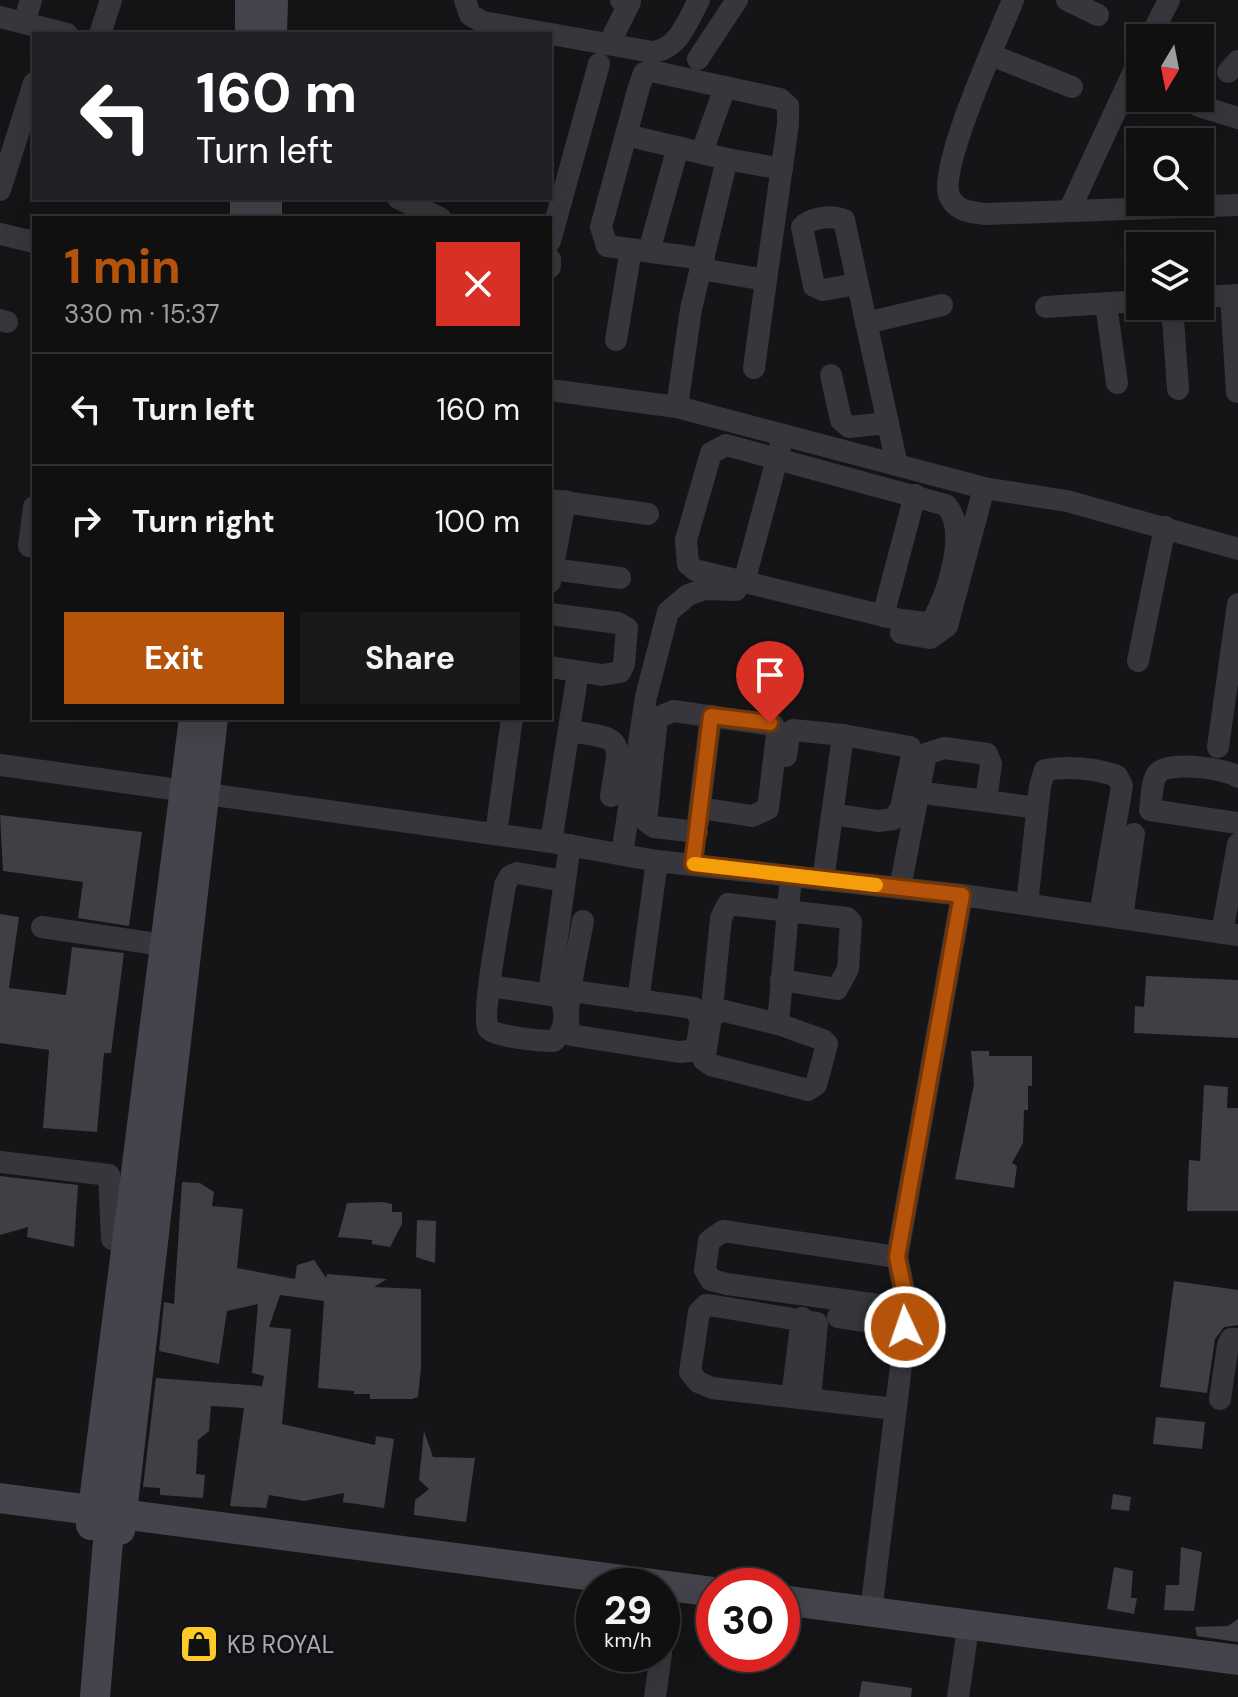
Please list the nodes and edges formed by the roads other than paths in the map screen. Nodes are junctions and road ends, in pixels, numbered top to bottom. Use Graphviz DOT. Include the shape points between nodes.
graph roads {
  1 [pos="31,0"];
  2 [pos="111,0"];
  3 [pos="250,0"];
  4 [pos="273,0"];
  5 [pos="465,0"];
  6 [pos="699,0"];
  7 [pos="737,0"];
  8 [pos="1013,0"];
  9 [pos="1067,0"];
  10 [pos="1169,0"];
  11 [pos="628,1"];
  12 [pos="1098,15"];
  13 [pos="0,17"];
  14 [pos="24,23"];
  15 [pos="1157,24"];
  16 [pos="53,32"];
  17 [pos="101,32"];
  18 [pos="250,32"];
  19 [pos="272,32"];
  20 [pos="521,32"];
  21 [pos="552,40"];
  22 [pos="604,54"];
  23 [pos="991,55"];
  24 [pos="698,59"];
  25 [pos="725,87"];
  26 [pos="1072,87"];
  27 [pos="1126,88"];
  28 [pos="32,89"];
  29 [pos="1214,111"];
  30 [pos="1238,118"];
  31 [pos="626,135"];
  32 [pos="678,147"];
  33 [pos="702,152"];
  34 [pos="727,159"];
  35 [pos="782,169"];
  36 [pos="0,190"];
  37 [pos="402,200"];
  38 [pos="1238,205"];
  39 [pos="1069,211"];
  40 [pos="436,216"];
  41 [pos="0,234"];
  42 [pos="552,234"];
  43 [pos="32,242"];
  44 [pos="640,250"];
  45 [pos="702,264"];
  46 [pos="766,280"];
  47 [pos="857,284"];
  48 [pos="1234,295"];
  49 [pos="1214,296"];
  50 [pos="1126,302"];
  51 [pos="1106,304"];
  52 [pos="942,305"];
  53 [pos="1046,307"];
  54 [pos="1173,320"];
  55 [pos="866,323"];
  56 [pos="616,340"];
  57 [pos="754,368"];
  58 [pos="831,375"];
  59 [pos="1117,383"];
  60 [pos="1178,389"];
  61 [pos="552,390"];
  62 [pos="1237,392"];
  63 [pos="677,407"];
  64 [pos="888,423"];
  65 [pos="783,437"];
  66 [pos="777,459"];
  67 [pos="897,465"];
  68 [pos="984,488"];
  69 [pos="915,495"];
  70 [pos="557,500"];
  71 [pos="648,514"];
  72 [pos="32,523"];
  73 [pos="1165,527"];
  74 [pos="29,546"];
  75 [pos="1238,549"];
  76 [pos="552,562"];
  77 [pos="552,575"];
  78 [pos="620,578"];
  79 [pos="744,582"];
  80 [pos="1238,604"];
  81 [pos="552,614"];
  82 [pos="883,616"];
  83 [pos="1138,661"];
  84 [pos="552,667"];
  85 [pos="578,672"];
  86 [pos="711,716"];
  87 [pos="194,720"];
  88 [pos="212,720"];
  89 [pos="512,720"];
  90 [pos="569,731"];
  91 [pos="843,735"];
  92 [pos="1218,747"];
  93 [pos="0,765"];
  94 [pos="1238,777"];
  95 [pos="194,790"];
  96 [pos="916,792"];
  97 [pos="611,796"];
  98 [pos="986,801"];
  99 [pos="700,808"];
  100 [pos="1037,808"];
  101 [pos="832,814"];
  102 [pos="1238,823"];
  103 [pos="778,825"];
  104 [pos="697,832"];
  105 [pos="496,834"];
  106 [pos="1134,834"];
  107 [pos="561,843"];
  108 [pos="1238,844"];
  109 [pos="622,854"];
  110 [pos="657,861"];
  111 [pos="693,864"];
  112 [pos="791,876"];
  113 [pos="823,880"];
  114 [pos="564,881"];
  115 [pos="900,888"];
  116 [pos="962,895"];
  117 [pos="1027,904"];
  118 [pos="788,909"];
  119 [pos="1111,916"];
  120 [pos="583,921"];
  121 [pos="42,927"];
  122 [pos="1230,934"];
  123 [pos="163,945"];
  124 [pos="781,980"];
  125 [pos="490,986"];
  126 [pos="572,991"];
  127 [pos="549,994"];
  128 [pos="638,1001"];
  129 [pos="711,1018"];
  130 [pos="778,1024"];
  131 [pos="0,1146"];
  132 [pos="0,1162"];
  133 [pos="118,1167"];
  134 [pos="897,1257"];
  135 [pos="838,1317"];
  136 [pos="907,1318"];
  137 [pos="1238,1339"];
  138 [pos="801,1398"];
  139 [pos="1220,1399"];
  140 [pos="895,1409"];
  141 [pos="0,1498"];
  142 [pos="0,1513"];
  143 [pos="107,1522"];
  144 [pos="576,1585"];
  145 [pos="576,1590"];
  146 [pos="800,1602"];
  147 [pos="871,1612"];
  148 [pos="800,1620"];
  149 [pos="966,1642"];
  150 [pos="1238,1660"];
  151 [pos="658,1672"];
  152 [pos="1238,1677"];
  153 [pos="95,1697"];
  154 [pos="655,1697"];
  155 [pos="958,1697"];
  1 -- 14 [label="street"];
  2 -- 17 [label="street"];
  3 -- 18 [label="street"];
  4 -- 19 [label="street"];
  5 -- 20 [label="street" via="470,15"];
  6 -- 22 [label="street" via="666,51"];
  7 -- 24 [label="street"];
  8 -- 23 [label="street"];
  9 -- 12 [label="street"];
  10 -- 15 [label="street"];
  11 -- 22 [label="street"];
  13 -- 14 [label="street"];
  14 -- 16 [label="street"];
  21 -- 22 [label="street"];
  22 -- 42 [label="street"];
  23 -- 26 [label="street"];
  23 -- 39 [label="street" via="949,174 954,204 985,214"];
  25 -- 31 [label="street" via="644,73"];
  25 -- 33 [label="street"];
  25 -- 35 [label="street" via="780,99 788,106"];
  27 -- 39 [label="street"];
  28 -- 36 [label="street"];
  29 -- 30 [label="street"];
  31 -- 32 [label="street"];
  31 -- 44 [label="street" via="601,227 607,246"];
  32 -- 33 [label="street"];
  32 -- 44 [label="street"];
  33 -- 34 [label="street"];
  34 -- 35 [label="street"];
  34 -- 45 [label="street"];
  35 -- 46 [label="street"];
  37 -- 40 [label="street"];
  38 -- 39 [label="street"];
  41 -- 43 [label="street"];
  44 -- 45 [label="street"];
  44 -- 56 [label="street"];
  45 -- 46 [label="street"];
  45 -- 63 [label="street"];
  46 -- 57 [label="street"];
  47 -- 55 [label="street"];
  48 -- 49 [label="street"];
  48 -- 62 [label="street"];
  50 -- 51 [label="street"];
  51 -- 53 [label="street"];
  51 -- 59 [label="street"];
  52 -- 55 [label="street"];
  54 -- 60 [label="street"];
  55 -- 64 [label="street"];
  58 -- 64 [label="street" via="841,420 849,427"];
  61 -- 63 [label="street"];
  63 -- 65 [label="street"];
  64 -- 67 [label="street"];
  65 -- 66 [label="street"];
  65 -- 67 [label="street"];
  66 -- 69 [label="street"];
  66 -- 79 [label="street"];
  66 -- 79 [label="street" via="717,447 686,540 685,555 695,570"];
  67 -- 68 [label="street"];
  68 -- 73 [label="street" via="1067,501"];
  68 -- 109 [label="street" via="953,616 930,638 726,588 688,595 668,612 646,697"];
  69 -- 82 [label="street"];
  69 -- 82 [label="street" via="937,501 954,515 957,545 933,620 913,623"];
  70 -- 71 [label="street"];
  70 -- 76 [label="street"];
  72 -- 74 [label="street"];
  73 -- 75 [label="street"];
  73 -- 83 [label="street"];
  77 -- 78 [label="street"];
  79 -- 82 [label="street"];
  80 -- 92 [label="street"];
  81 -- 85 [label="street" via="627,628 620,672"];
  84 -- 85 [label="street"];
  85 -- 90 [label="street"];
  86 -- 99 [label="street"];
  86 -- 99 [label="street" via="773,725 777,734 772,779 763,814"];
  86 -- 104 [label="street" via="664,713 654,728 646,821 654,827"];
  87 -- 95 [label="street"];
  88 -- 95 [label="street"];
  89 -- 105 [label="street"];
  90 -- 97 [label="street" via="616,741"];
  90 -- 107 [label="street"];
  91 -- 101 [label="street"];
  91 -- 101 [label="street" via="899,743 910,747 912,755 901,808 893,819"];
  91 -- 103 [label="street" via="800,729 789,733"];
  93 -- 95 [label="street"];
  94 -- 102 [label="street" via="1174,765 1160,770 1139,809"];
  95 -- 105 [label="street"];
  95 -- 123 [label="street"];
  95 -- 143 [label="street"];
  96 -- 98 [label="street"];
  96 -- 98 [label="street" via="926,754 955,749 987,754 991,764"];
  96 -- 115 [label="street"];
  98 -- 100 [label="street"];
  99 -- 104 [label="street"];
  100 -- 117 [label="street"];
  100 -- 119 [label="street" via="1045,770 1062,767 1117,776 1122,786"];
  101 -- 113 [label="street"];
  104 -- 111 [label="street"];
  105 -- 107 [label="street"];
  106 -- 119 [label="street"];
  107 -- 109 [label="street"];
  107 -- 114 [label="street"];
  108 -- 122 [label="street"];
  109 -- 110 [label="street"];
  110 -- 111 [label="street"];
  110 -- 128 [label="street"];
  111 -- 112 [label="street"];
  112 -- 113 [label="street"];
  112 -- 118 [label="street"];
  113 -- 115 [label="street"];
  114 -- 125 [label="street" via="510,876"];
  114 -- 127 [label="street"];
  115 -- 116 [label="street"];
  116 -- 117 [label="street"];
  116 -- 134 [label="street"];
  117 -- 119 [label="street"];
  118 -- 124 [label="street"];
  118 -- 124 [label="street" via="847,918 853,932 848,969 837,989"];
  118 -- 129 [label="street" via="728,904 724,908"];
  119 -- 122 [label="street"];
  120 -- 126 [label="street"];
  121 -- 123 [label="street"];
  123 -- 133 [label="street"];
  124 -- 130 [label="street"];
  125 -- 127 [label="street"];
  125 -- 127 [label="street" via="486,1016 493,1033 544,1041 560,1035 565,1010 558,996"];
  126 -- 128 [label="street"];
  126 -- 128 [label="street" via="567,1028 580,1040 679,1052 697,1044 701,1020 694,1008"];
  129 -- 130 [label="street" via="720,1010"];
  129 -- 130 [label="street" via="704,1060 808,1090 816,1085 827,1044"];
  131 -- 133 [label="street"];
  132 -- 133 [label="street"];
  133 -- 143 [label="street" via="126,1242"];
  134 -- 136 [label="street"];
  134 -- 136 [label="street" via="723,1231 709,1241 705,1270 711,1280 727,1284"];
  135 -- 136 [label="street"];
  136 -- 140 [label="street"];
  137 -- 139 [label="street" via="1228,1345"];
  138 -- 138 [label="street" via="817,1323 706,1305 699,1312 690,1372 698,1382"];
  138 -- 140 [label="street"];
  140 -- 147 [label="street"];
  141 -- 143 [label="street"];
  142 -- 143 [label="street"];
  143 -- 144 [label="street"];
  143 -- 145 [label="street"];
  143 -- 153 [label="street"];
  146 -- 147 [label="street"];
  147 -- 150 [label="street"];
  148 -- 149 [label="street"];
  149 -- 152 [label="street"];
  149 -- 155 [label="street"];
  151 -- 154 [label="street"];
}
